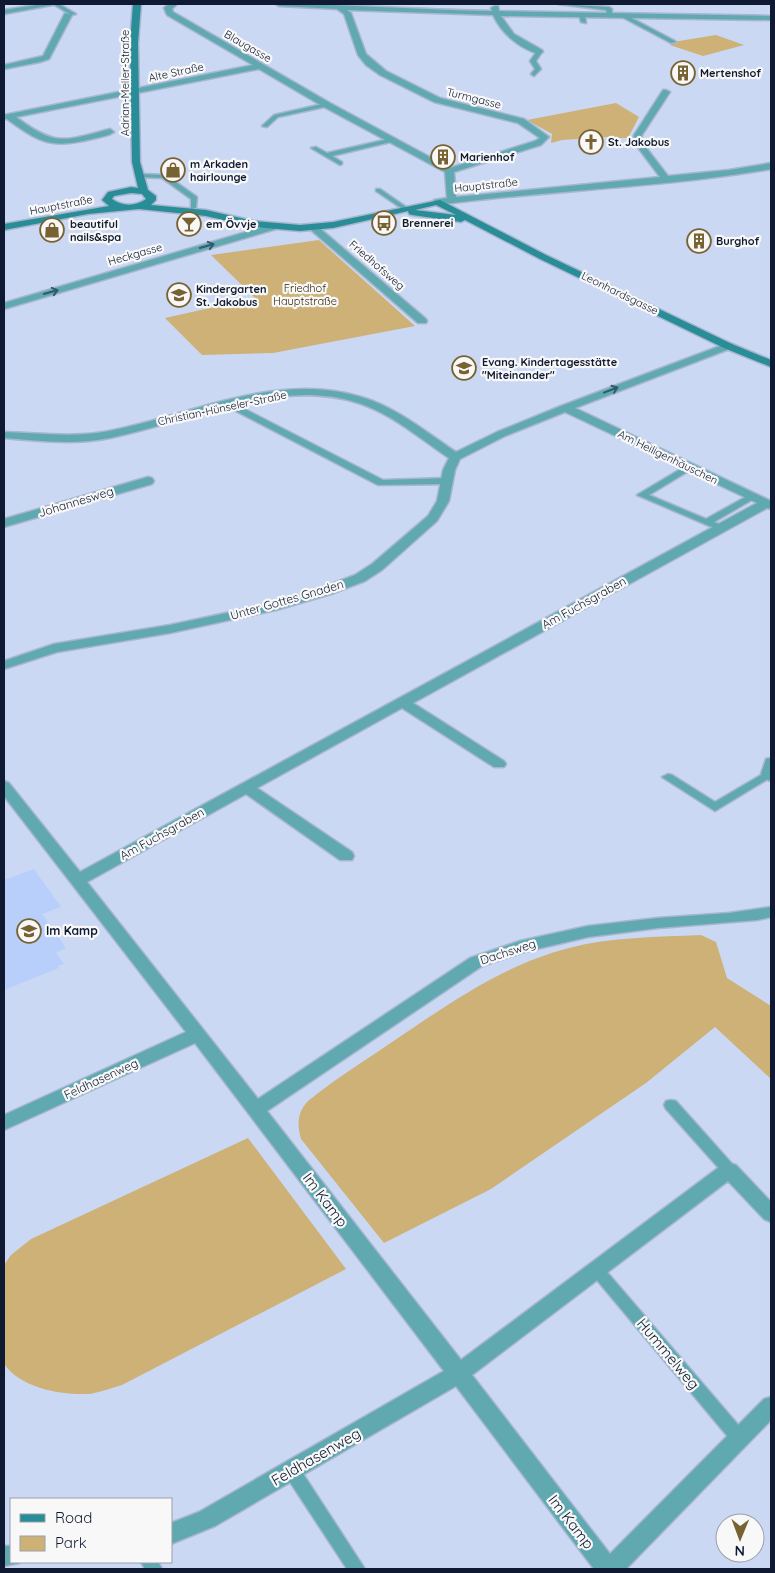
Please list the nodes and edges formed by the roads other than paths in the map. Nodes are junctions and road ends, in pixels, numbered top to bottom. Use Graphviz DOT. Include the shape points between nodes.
graph roads {
  1 [pos="55,4"];
  2 [pos="137,4"];
  3 [pos="173,4"];
  4 [pos="279,4"];
  5 [pos="493,4"];
  6 [pos="561,4"];
  7 [pos="336,6"];
  8 [pos="4,12"];
  9 [pos="496,14"];
  10 [pos="625,14"];
  11 [pos="70,15"];
  12 [pos="609,15"];
  13 [pos="771,19"];
  14 [pos="673,42"];
  15 [pos="539,52"];
  16 [pos="260,66"];
  17 [pos="4,67"];
  18 [pos="534,74"];
  19 [pos="134,92"];
  20 [pos="666,92"];
  21 [pos="327,105"];
  22 [pos="6,116"];
  23 [pos="265,126"];
  24 [pos="110,132"];
  25 [pos="393,140"];
  26 [pos="314,148"];
  27 [pos="326,155"];
  28 [pos="340,163"];
  29 [pos="771,166"];
  30 [pos="449,171"];
  31 [pos="133,177"];
  32 [pos="666,178"];
  33 [pos="378,190"];
  34 [pos="119,191"];
  35 [pos="148,194"];
  36 [pos="107,198"];
  37 [pos="452,200"];
  38 [pos="437,202"];
  39 [pos="138,206"];
  40 [pos="124,207"];
  41 [pos="194,208"];
  42 [pos="406,208"];
  43 [pos="396,211"];
  44 [pos="206,213"];
  45 [pos="470,220"];
  46 [pos="273,227"];
  47 [pos="314,228"];
  48 [pos="4,306"];
  49 [pos="422,321"];
  50 [pos="728,346"];
  51 [pos="771,364"];
  52 [pos="229,404"];
  53 [pos="565,408"];
  54 [pos="4,435"];
  55 [pos="455,458"];
  56 [pos="689,467"];
  57 [pos="148,480"];
  58 [pos="447,481"];
  59 [pos="752,497"];
  60 [pos="769,504"];
  61 [pos="707,522"];
  62 [pos="4,523"];
  63 [pos="720,528"];
  64 [pos="4,665"];
  65 [pos="402,702"];
  66 [pos="499,764"];
  67 [pos="770,771"];
  68 [pos="668,778"];
  69 [pos="4,786"];
  70 [pos="246,787"];
  71 [pos="346,856"];
  72 [pos="78,880"];
  73 [pos="771,912"];
  74 [pos="198,1034"];
  75 [pos="671,1106"];
  76 [pos="256,1109"];
  77 [pos="4,1123"];
  78 [pos="729,1170"];
  79 [pos="771,1214"];
  80 [pos="596,1269"];
  81 [pos="458,1374"];
  82 [pos="771,1406"];
  83 [pos="740,1439"];
  84 [pos="292,1471"];
  85 [pos="172,1534"];
  86 [pos="357,1569"];
  87 [pos="610,1569"];
  1 -- 8 [label="street"];
  1 -- 11 [label="lane"];
  2 -- 19 [label="street, Adrian-Meller-Straße"];
  3 -- 16 [label="street, Blaugasse" via="168,8 170,13"];
  4 -- 7 [label="street"];
  5 -- 9 [label="street"];
  6 -- 12 [label="lane" via="609,9"];
  7 -- 9 [label="street"];
  7 -- 30 [label="street, Turmgasse" via="346,13 362,55 384,73 426,95 469,111 521,121 544,136 544,140"];
  9 -- 12 [label="street" via="583,18"];
  9 -- 15 [label="street" via="520,44"];
  10 -- 12 [label="street"];
  10 -- 13 [label="street" via="746,14"];
  10 -- 14 [label="lane"];
  11 -- 17 [label="street" via="46,57"];
  15 -- 18 [label="lane" via="534,61 538,69"];
  16 -- 19 [label="street, Alte Straße"];
  16 -- 21 [label="street, Blaugasse"];
  19 -- 22 [label="street, Alte Straße"];
  19 -- 31 [label="street, Adrian-Meller-Straße" via="136,162 132,166"];
  20 -- 32 [label="street" via="637,141"];
  21 -- 23 [label="lane" via="276,116"];
  21 -- 25 [label="street, Blaugasse"];
  22 -- 24 [label="street, Alte Straße" via="40,138 51,141 68,142"];
  25 -- 27 [label="lane"];
  25 -- 30 [label="street, Blaugasse"];
  26 -- 27 [label="lane"];
  27 -- 28 [label="lane"];
  29 -- 32 [label="street, Hauptstraße"];
  30 -- 37 [label="street"];
  31 -- 34 [label="street, Adrian-Meller-Straße"];
  31 -- 35 [label="street"];
  31 -- 41 [label="lane" via="164,176 195,198"];
  32 -- 37 [label="street, Hauptstraße"];
  33 -- 42 [label="lane"];
  34 -- 35 [label="street, Hauptstraße"];
  34 -- 36 [label="street"];
  35 -- 39 [label="street" via="150,202"];
  35 -- 41 [label="street, Hauptstraße"];
  36 -- 40 [label="street" via="109,203"];
  36 -- 40 [label="street, Hauptstraße" via="4,227"];
  37 -- 38 [label="street, Hauptstraße"];
  38 -- 42 [label="street, Hauptstraße"];
  38 -- 45 [label="street, Leonhardsgasse"];
  39 -- 40 [label="street, Hauptstraße"];
  39 -- 44 [label="street, Hauptstraße"];
  41 -- 44 [label="street, Hauptstraße"];
  42 -- 43 [label="street, Hauptstraße"];
  43 -- 45 [label="street, Leonhardsgasse"];
  43 -- 47 [label="street, Hauptstraße"];
  44 -- 46 [label="street, Hauptstraße"];
  45 -- 50 [label="street, Leonhardsgasse"];
  46 -- 47 [label="street, Hauptstraße"];
  48 -- 46 [label="street, Heckgasse, one-way"];
  47 -- 49 [label="street, Friedhofsweg"];
  50 -- 51 [label="street, Leonhardsgasse"];
  53 -- 50 [label="street, one-way"];
  52 -- 54 [label="street, Christian-Hünseler-Straße" via="100,437"];
  52 -- 55 [label="street, Christian-Hünseler-Straße" via="296,393 342,394 373,405"];
  52 -- 58 [label="lane" via="381,482"];
  53 -- 55 [label="street" via="501,434"];
  53 -- 56 [label="street, Am Heiligenhäuschen"];
  55 -- 58 [label="street, Unter Gottes Gnaden"];
  56 -- 59 [label="street, Am Heiligenhäuschen"];
  56 -- 61 [label="lane" via="642,495"];
  57 -- 62 [label="street, Johannesweg"];
  58 -- 64 [label="street, Unter Gottes Gnaden" via="443,502 433,518 360,578 276,606 170,629 54,648"];
  59 -- 60 [label="street, Am Heiligenhäuschen"];
  59 -- 61 [label="lane"];
  60 -- 63 [label="street, Am Fuchsgraben"];
  61 -- 63 [label="lane"];
  63 -- 65 [label="street, Am Fuchsgraben"];
  65 -- 66 [label="street"];
  65 -- 70 [label="street, Am Fuchsgraben"];
  67 -- 68 [label="lane" via="715,807"];
  69 -- 72 [label="street, Im Kamp"];
  70 -- 71 [label="street"];
  70 -- 72 [label="street, Am Fuchsgraben"];
  72 -- 74 [label="street, Im Kamp"];
  73 -- 76 [label="street, Dachsweg" via="596,929 556,937 483,959"];
  74 -- 76 [label="street, Im Kamp"];
  74 -- 77 [label="street, Feldhasenweg"];
  75 -- 78 [label="lane"];
  76 -- 81 [label="street, Im Kamp"];
  78 -- 79 [label="street"];
  78 -- 80 [label="street"];
  80 -- 81 [label="street"];
  80 -- 83 [label="lane, Hummelweg"];
  81 -- 84 [label="street, Feldhasenweg"];
  81 -- 87 [label="street, Im Kamp"];
  82 -- 83 [label="street"];
  83 -- 87 [label="street"];
  84 -- 85 [label="street, Feldhasenweg" via="207,1519"];
  84 -- 86 [label="lane"];
}
